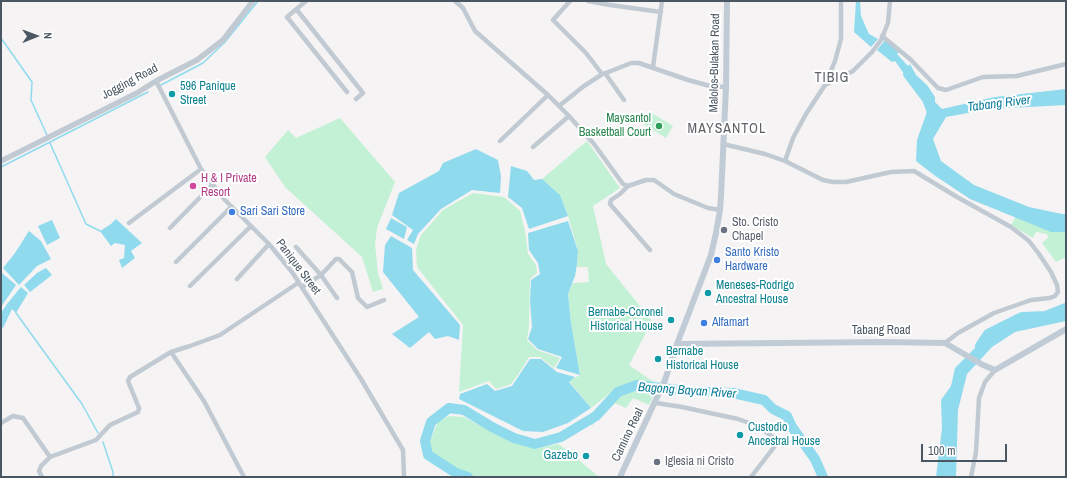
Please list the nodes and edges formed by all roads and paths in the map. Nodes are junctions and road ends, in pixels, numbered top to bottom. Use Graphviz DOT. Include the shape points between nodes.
graph roads {
  1 [pos="253,1"];
  2 [pos="306,1"];
  3 [pos="455,1"];
  4 [pos="570,1"];
  5 [pos="588,1"];
  6 [pos="662,1"];
  7 [pos="727,1"];
  8 [pos="842,1"];
  9 [pos="890,1"];
  10 [pos="297,10"];
  11 [pos="661,12"];
  12 [pos="882,38"];
  13 [pos="1066,64"];
  14 [pos="653,67"];
  15 [pos="604,73"];
  16 [pos="156,81"];
  17 [pos="825,85"];
  18 [pos="726,87"];
  19 [pos="347,92"];
  20 [pos="548,95"];
  21 [pos="356,100"];
  22 [pos="624,100"];
  23 [pos="559,106"];
  24 [pos="569,116"];
  25 [pos="500,141"];
  26 [pos="723,144"];
  27 [pos="534,147"];
  28 [pos="1,161"];
  29 [pos="785,161"];
  30 [pos="201,169"];
  31 [pos="212,185"];
  32 [pos="628,186"];
  33 [pos="231,207"];
  34 [pos="720,210"];
  35 [pos="129,223"];
  36 [pos="251,226"];
  37 [pos="170,228"];
  38 [pos="269,244"];
  39 [pos="296,247"];
  40 [pos="650,250"];
  41 [pos="176,262"];
  42 [pos="321,275"];
  43 [pos="237,278"];
  44 [pos="300,285"];
  45 [pos="190,286"];
  46 [pos="336,298"];
  47 [pos="384,300"];
  48 [pos="1066,329"];
  49 [pos="945,343"];
  50 [pos="677,344"];
  51 [pos="171,352"];
  52 [pos="995,370"];
  53 [pos="665,380"];
  54 [pos="656,403"];
  55 [pos="1,423"];
  56 [pos="50,457"];
  57 [pos="42,477"];
  58 [pos="244,477"];
  59 [pos="404,477"];
  60 [pos="620,477"];
  61 [pos="751,477"];
  62 [pos="971,477"];
  1 -- 16 [label="street, Jogging Road" via="223,40 211,50 198,60"];
  2 -- 10 [label="street"];
  3 -- 20 [label="street" via="463,8 475,31"];
  4 -- 15 [label="street" via="553,20"];
  5 -- 11 [label="street"];
  6 -- 11 [label="street"];
  7 -- 18 [label="main road, Malolos-Bulakan Road"];
  8 -- 17 [label="street" via="841,39"];
  9 -- 12 [label="street" via="888,23"];
  10 -- 19 [label="street" via="287,17"];
  10 -- 21 [label="street" via="363,93"];
  11 -- 14 [label="street"];
  12 -- 13 [label="street" via="910,59 938,88 946,90 983,77 1017,76"];
  12 -- 17 [label="street" via="853,70"];
  14 -- 15 [label="street" via="639,62"];
  14 -- 18 [label="street" via="688,80"];
  15 -- 22 [label="street"];
  15 -- 23 [label="street"];
  16 -- 28 [label="street, Jogging Road"];
  16 -- 30 [label="street, Panique Street"];
  17 -- 29 [label="street" via="796,132"];
  18 -- 26 [label="main road, Malolos-Bulakan Road"];
  20 -- 23 [label="street"];
  20 -- 25 [label="street"];
  23 -- 24 [label="street"];
  24 -- 27 [label="street"];
  24 -- 32 [label="street" via="594,144 623,184"];
  26 -- 29 [label="street"];
  26 -- 34 [label="main road, Malolos-Bulakan Road"];
  29 -- 49 [label="street" via="823,180 833,182 846,182 891,172 914,171 1011,227 1029,241 1051,272 1057,285 1058,292 1055,296 1031,300 994,313"];
  30 -- 31 [label="street, Panique Street"];
  30 -- 35 [label="street"];
  31 -- 33 [label="street, Panique Street"];
  31 -- 37 [label="street"];
  32 -- 34 [label="street" via="654,180 674,194 708,208"];
  32 -- 40 [label="street" via="611,200 610,204"];
  33 -- 36 [label="street, Panique Street"];
  33 -- 41 [label="street"];
  34 -- 50 [label="main road, Malolos-Bulakan Road" via="711,255"];
  36 -- 38 [label="street, Panique Street"];
  36 -- 45 [label="street"];
  38 -- 43 [label="street"];
  38 -- 44 [label="street, Panique Street"];
  39 -- 42 [label="street"];
  42 -- 44 [label="street"];
  42 -- 46 [label="street"];
  42 -- 47 [label="street" via="339,259 352,272 358,298 367,307"];
  44 -- 51 [label="street" via="220,335"];
  44 -- 59 [label="street, Panique Street" via="400,444 403,450"];
  48 -- 52 [label="main road"];
  49 -- 50 [label="main road, Tabang Road"];
  49 -- 52 [label="main road, Tabang Road" via="983,366"];
  50 -- 53 [label="main road, Malolos-Bulakan Road"];
  51 -- 56 [label="street" via="129,378 138,412 110,425 96,440"];
  51 -- 58 [label="street" via="204,401"];
  52 -- 62 [label="street" via="985,382 980,398 976,452"];
  53 -- 54 [label="main road, Camino Real"];
  54 -- 60 [label="main road, Camino Real"];
  54 -- 61 [label="street" via="738,419 755,424 769,434 778,442"];
  55 -- 56 [label="street" via="13,416 23,418"];
  56 -- 57 [label="street" via="41,466"];
}
